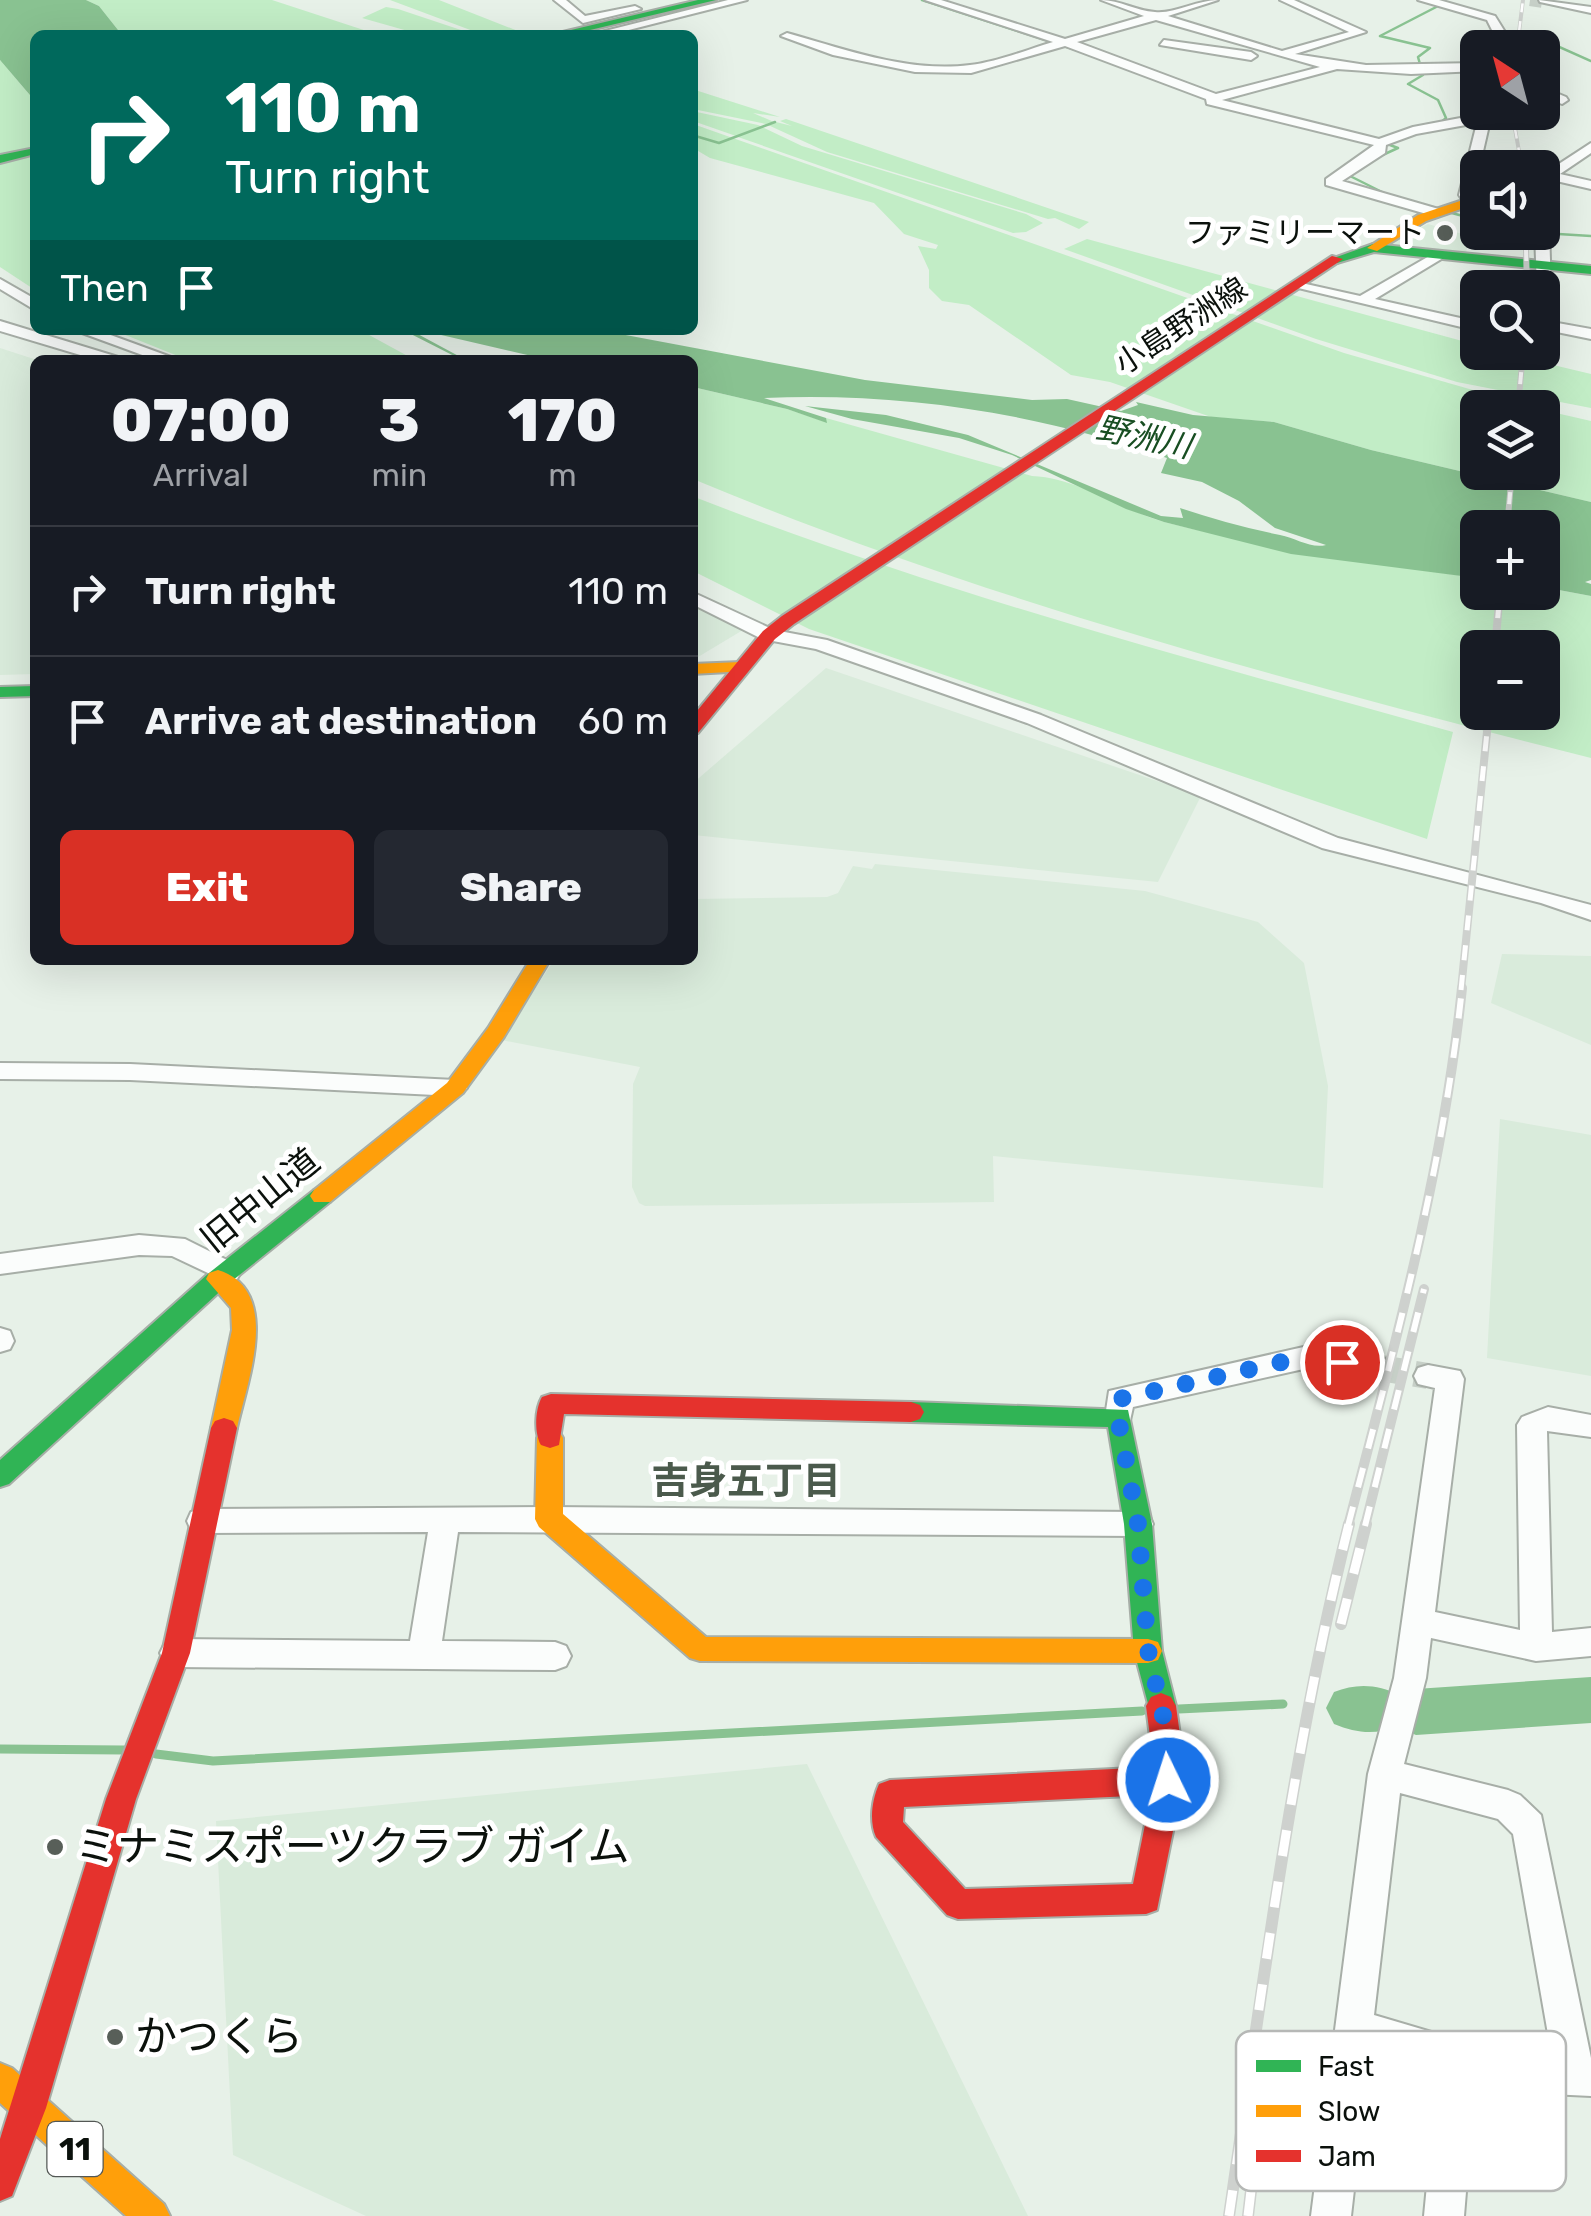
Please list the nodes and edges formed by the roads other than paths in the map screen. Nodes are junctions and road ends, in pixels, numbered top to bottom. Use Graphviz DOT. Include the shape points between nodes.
graph roads {
  1 [pos="559,0"];
  2 [pos="679,0"];
  3 [pos="711,0"];
  4 [pos="742,0"];
  5 [pos="930,0"];
  6 [pos="1106,0"];
  7 [pos="1213,0"];
  8 [pos="1284,0"];
  9 [pos="1422,0"];
  10 [pos="1544,0"];
  11 [pos="1587,6"];
  12 [pos="1159,16"];
  13 [pos="577,30"];
  14 [pos="615,30"];
  15 [pos="1204,30"];
  16 [pos="1497,30"];
  17 [pos="787,36"];
  18 [pos="1164,43"];
  19 [pos="1063,44"];
  20 [pos="1147,48"];
  21 [pos="1130,53"];
  22 [pos="1290,56"];
  23 [pos="1112,58"];
  24 [pos="1336,66"];
  25 [pos="1460,69"];
  26 [pos="1215,98"];
  27 [pos="1460,121"];
  28 [pos="1382,142"];
  29 [pos="1591,146"];
  30 [pos="30,152"];
  31 [pos="0,158"];
  32 [pos="1560,169"];
  33 [pos="1560,181"];
  34 [pos="1591,185"];
  35 [pos="1460,205"];
  36 [pos="1441,211"];
  37 [pos="1372,248"];
  38 [pos="1542,250"];
  39 [pos="1438,255"];
  40 [pos="1542,266"];
  41 [pos="1591,270"];
  42 [pos="0,283"];
  43 [pos="1293,288"];
  44 [pos="1365,299"];
  45 [pos="30,303"];
  46 [pos="1460,323"];
  47 [pos="0,326"];
  48 [pos="1591,334"];
  49 [pos="97,335"];
  50 [pos="96,355"];
  51 [pos="156,355"];
  52 [pos="698,600"];
  53 [pos="769,635"];
  54 [pos="741,667"];
  55 [pos="698,669"];
  56 [pos="30,691"];
  57 [pos="0,692"];
  58 [pos="698,721"];
  59 [pos="1549,898"];
  60 [pos="1591,902"];
  61 [pos="1591,913"];
  62 [pos="537,965"];
  63 [pos="0,1070"];
  64 [pos="455,1088"];
  65 [pos="0,1264"];
  66 [pos="222,1276"];
  67 [pos="1375,1367"];
  68 [pos="1428,1376"];
  69 [pos="1118,1418"];
  70 [pos="1591,1426"];
  71 [pos="0,1476"];
  72 [pos="445,1519"];
  73 [pos="550,1519"];
  74 [pos="202,1521"];
  75 [pos="1138,1524"];
  76 [pos="1418,1622"];
  77 [pos="1591,1642"];
  78 [pos="1536,1647"];
  79 [pos="1148,1650"];
  80 [pos="176,1653"];
  81 [pos="424,1655"];
  82 [pos="555,1656"];
  83 [pos="1385,1774"];
  84 [pos="1168,1780"];
  85 [pos="1354,2027"];
  86 [pos="1354,2031"];
  87 [pos="1367,2031"];
  88 [pos="1582,2076"];
  89 [pos="0,2080"];
  90 [pos="30,2108"];
  91 [pos="0,2184"];
  92 [pos="1334,2191"];
  93 [pos="1446,2191"];
  94 [pos="152,2216"];
  95 [pos="1331,2216"];
  96 [pos="1444,2216"];
  1 -- 2 [label="street" via="583,20"];
  3 -- 13 [label="street"];
  4 -- 14 [label="street"];
  5 -- 19 [label="street"];
  6 -- 12 [label="street"];
  7 -- 12 [label="street"];
  8 -- 22 [label="street" via="1360,32"];
  9 -- 16 [label="street" via="1467,8 1492,18"];
  10 -- 11 [label="street"];
  12 -- 15 [label="street"];
  12 -- 19 [label="street"];
  15 -- 18 [label="street"];
  15 -- 22 [label="street"];
  17 -- 19 [label="street" via="837,53 948,70"];
  18 -- 20 [label="street"];
  18 -- 22 [label="street"];
  19 -- 23 [label="street"];
  21 -- 23 [label="street"];
  22 -- 24 [label="street"];
  23 -- 26 [label="street"];
  24 -- 25 [label="street"];
  24 -- 26 [label="street"];
  26 -- 28 [label="street" via="1211,102 1233,109"];
  27 -- 28 [label="street"];
  28 -- 36 [label="street" via="1380,150 1330,182"];
  29 -- 32 [label="street"];
  30 -- 31 [label="street"];
  33 -- 34 [label="street"];
  35 -- 36 [label="street"];
  36 -- 37 [label="street"];
  37 -- 39 [label="street, 小島野洲線"];
  37 -- 43 [label="street, 小島野洲線" via="1340,257"];
  38 -- 40 [label="street"];
  39 -- 40 [label="street, 小島野洲線"];
  39 -- 44 [label="street"];
  40 -- 41 [label="street, 小島野洲線"];
  40 -- 48 [label="street" via="1545,324"];
  42 -- 45 [label="street"];
  43 -- 44 [label="street"];
  43 -- 53 [label="street, 小島野洲線"];
  44 -- 46 [label="street"];
  47 -- 50 [label="street"];
  49 -- 51 [label="street"];
  52 -- 53 [label="street"];
  53 -- 54 [label="street, 小島野洲線"];
  53 -- 59 [label="street" via="820,644 1034,719 1330,843"];
  54 -- 55 [label="street"];
  54 -- 58 [label="street"];
  56 -- 57 [label="street"];
  59 -- 60 [label="street"];
  59 -- 61 [label="street"];
  62 -- 64 [label="street, 旧中山道"];
  63 -- 64 [label="street"];
  64 -- 66 [label="street, 旧中山道"];
  65 -- 66 [label="street" via="176,1246"];
  66 -- 71 [label="street, 旧中山道"];
  66 -- 74 [label="street" via="243,1305 245,1330"];
  67 -- 69 [label="street" via="1308,1356 1119,1399"];
  68 -- 76 [label="street" via="1450,1379"];
  69 -- 73 [label="street" via="551,1404"];
  69 -- 75 [label="street"];
  70 -- 78 [label="street" via="1548,1418 1532,1426"];
  72 -- 73 [label="street"];
  72 -- 74 [label="street"];
  72 -- 81 [label="street"];
  73 -- 75 [label="street"];
  73 -- 79 [label="street" via="700,1648"];
  74 -- 80 [label="street"];
  75 -- 79 [label="street"];
  76 -- 78 [label="street"];
  76 -- 83 [label="street"];
  77 -- 78 [label="street"];
  79 -- 84 [label="street"];
  80 -- 81 [label="street"];
  80 -- 90 [label="street" via="115,1818"];
  81 -- 82 [label="street"];
  83 -- 85 [label="street"];
  83 -- 88 [label="street" via="1508,1806 1529,1826"];
  84 -- 84 [label="street" via="890,1794 887,1827 958,1904 1146,1899"];
  85 -- 86 [label="street"];
  85 -- 87 [label="street"];
  89 -- 90 [label="street, 11"];
  90 -- 91 [label="street"];
  90 -- 94 [label="street, 11"];
  92 -- 95 [label="street"];
  93 -- 96 [label="street"];
}
